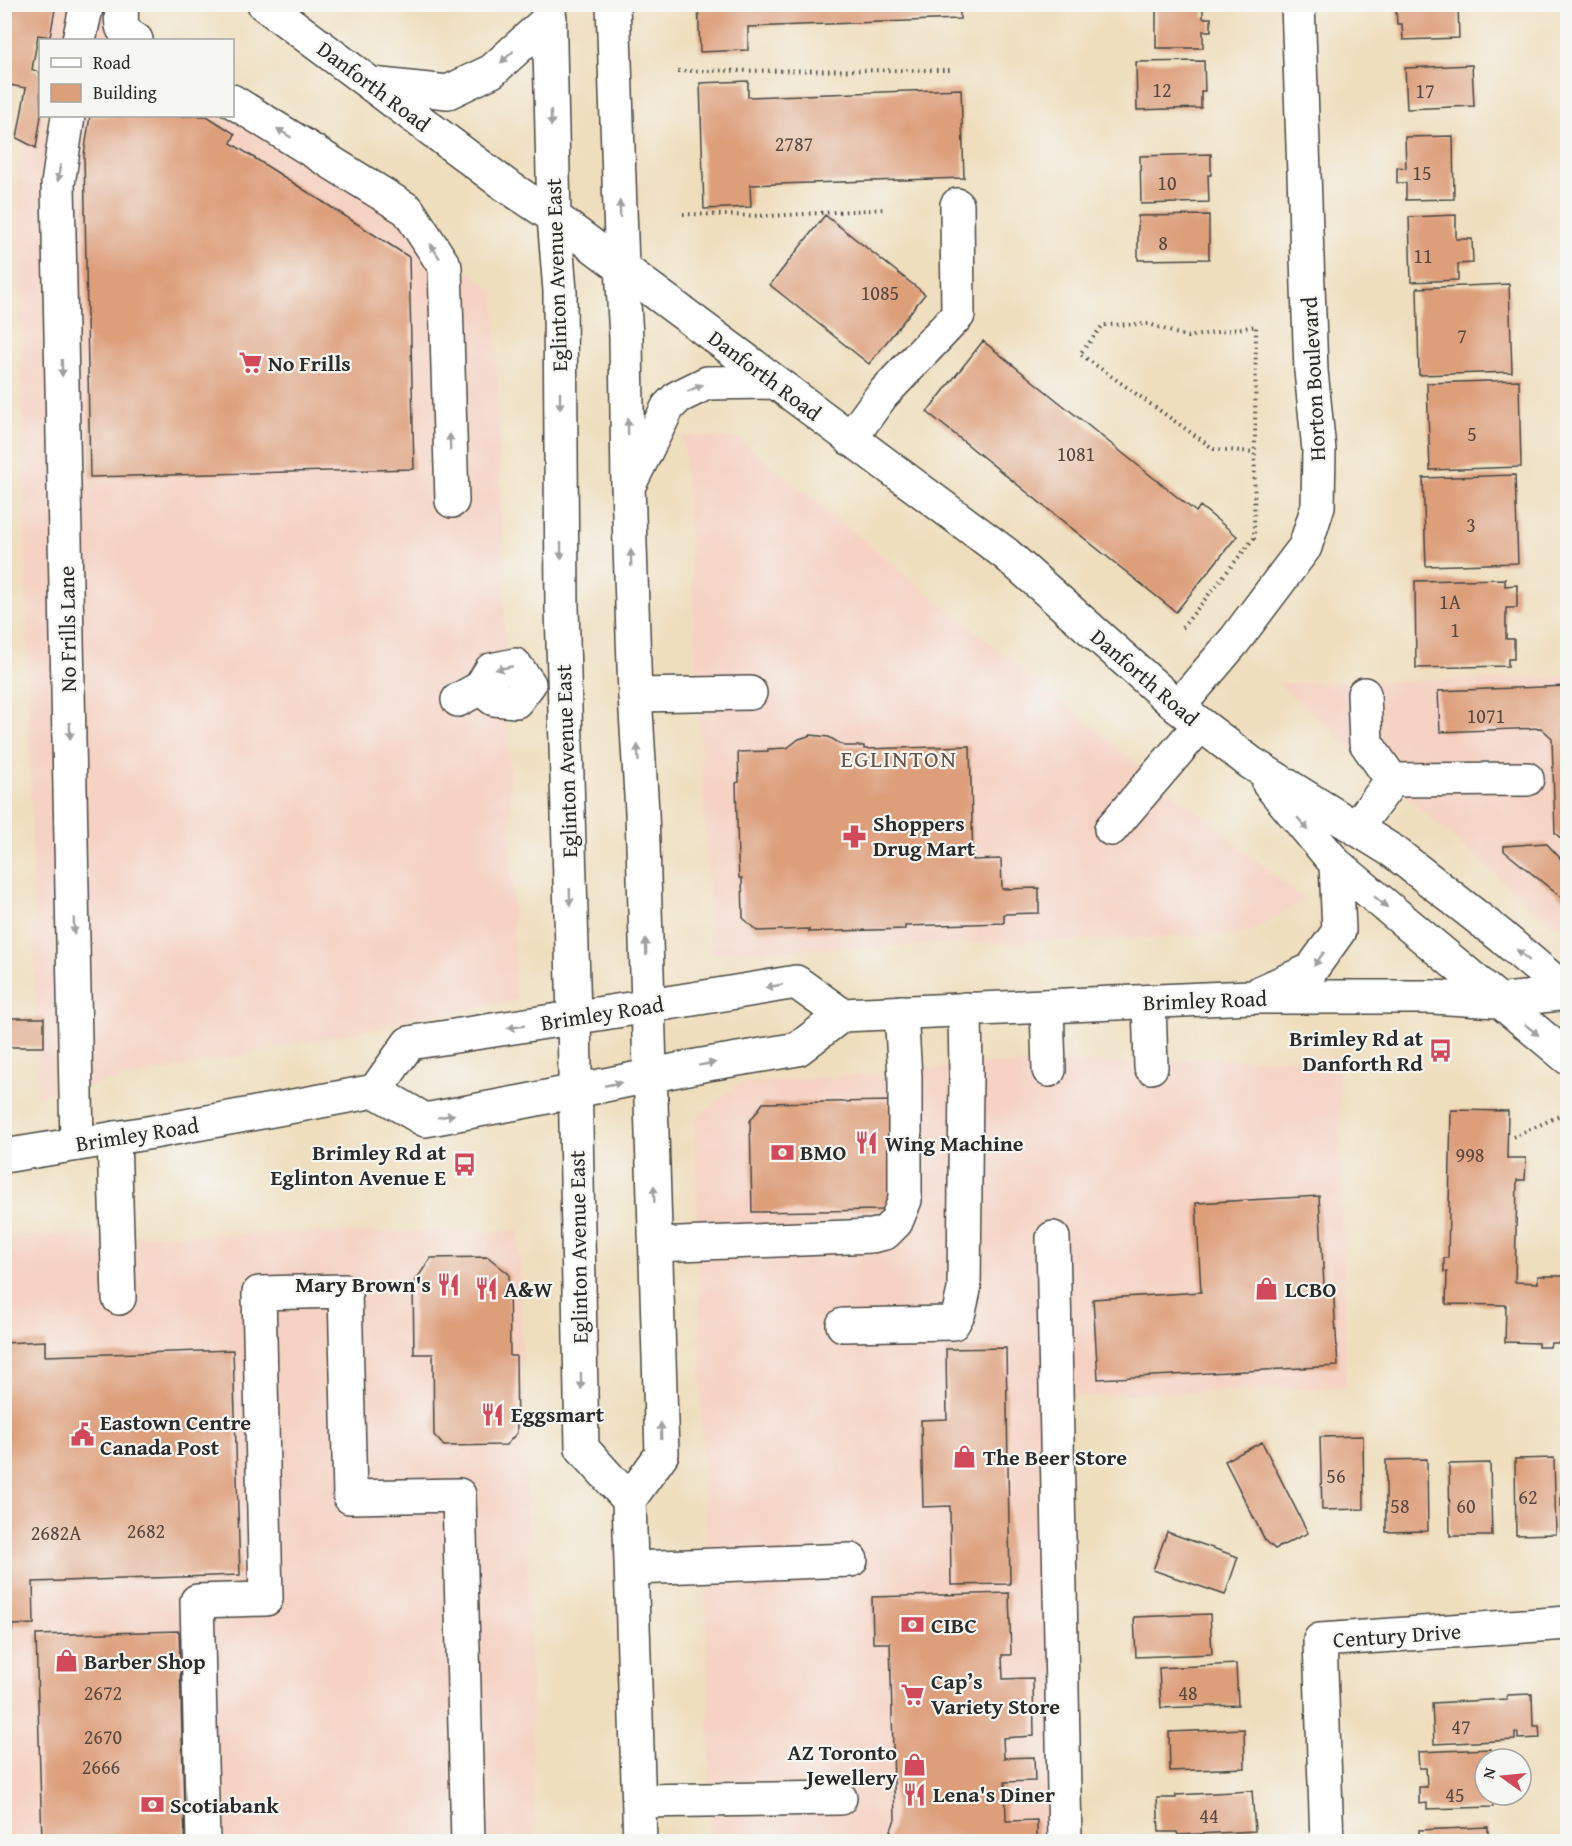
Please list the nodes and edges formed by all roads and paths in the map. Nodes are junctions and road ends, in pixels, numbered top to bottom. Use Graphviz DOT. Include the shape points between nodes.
graph roads {
  1 [pos="87,4"];
  2 [pos="121,4"];
  3 [pos="264,4"];
  4 [pos="613,4"];
  5 [pos="1299,4"];
  6 [pos="550,11"];
  7 [pos="79,39"];
  8 [pos="134,39"];
  9 [pos="951,70"];
  10 [pos="678,71"];
  11 [pos="371,84"];
  12 [pos="234,102"];
  13 [pos="68,117"];
  14 [pos="957,205"];
  15 [pos="885,209"];
  16 [pos="683,214"];
  17 [pos="554,217"];
  18 [pos="621,267"];
  19 [pos="774,382"];
  20 [pos="850,439"];
  21 [pos="1255,452"];
  22 [pos="628,485"];
  23 [pos="452,501"];
  24 [pos="1182,628"];
  25 [pos="564,682"];
  26 [pos="750,693"];
  27 [pos="469,694"];
  28 [pos="635,694"];
  29 [pos="1364,694"];
  30 [pos="1189,716"];
  31 [pos="1251,763"];
  32 [pos="1527,779"];
  33 [pos="1392,780"];
  34 [pos="1356,828"];
  35 [pos="1111,829"];
  36 [pos="1336,864"];
  37 [pos="1567,993"];
  38 [pos="1251,997"];
  39 [pos="1497,1001"];
  40 [pos="1149,1002"];
  41 [pos="648,1005"];
  42 [pos="1047,1006"];
  43 [pos="965,1010"];
  44 [pos="901,1012"];
  45 [pos="842,1015"];
  46 [pos="574,1017"];
  47 [pos="1568,1058"];
  48 [pos="1151,1067"];
  49 [pos="1049,1070"];
  50 [pos="650,1077"];
  51 [pos="375,1091"];
  52 [pos="575,1091"];
  53 [pos="1568,1112"];
  54 [pos="1513,1137"];
  55 [pos="114,1138"];
  56 [pos="77,1144"];
  57 [pos="4,1156"];
  58 [pos="1053,1238"];
  59 [pos="656,1245"];
  60 [pos="119,1298"];
  61 [pos="843,1325"];
  62 [pos="629,1500"];
  63 [pos="851,1560"];
  64 [pos="632,1568"];
  65 [pos="1568,1623"];
  66 [pos="840,1798"];
  67 [pos="639,1802"];
  68 [pos="203,1842"];
  69 [pos="468,1842"];
  70 [pos="640,1842"];
  71 [pos="1065,1842"];
  72 [pos="1327,1842"];
  1 -- 7 [label="main road"];
  2 -- 8 [label="main road" via="120,24 124,33"];
  3 -- 11 [label="main road, Danforth Road"];
  18 -- 4 [label="main road, one-way"];
  5 -- 30 [label="main road, Horton Boulevard" via="1311,371 1319,450 1318,506 1305,547 1235,640"];
  6 -- 11 [label="main road, one-way" via="492,71 448,92"];
  6 -- 17 [label="main road, Eglinton Avenue East, one-way"];
  9 -- 10 [label="path"];
  11 -- 17 [label="main road, Danforth Road"];
  23 -- 12 [label="main road, one-way" via="445,267 408,210"];
  13 -- 56 [label="main road, No Frills Lane, one-way" via="58,184"];
  14 -- 20 [label="main road" via="958,315 882,395"];
  15 -- 16 [label="path" via="770,216"];
  17 -- 18 [label="main road, Danforth Road"];
  17 -- 25 [label="main road, Eglinton Avenue East, one-way" via="560,291"];
  18 -- 19 [label="main road, Danforth Road"];
  22 -- 18 [label="main road, one-way"];
  19 -- 20 [label="main road, Danforth Road"];
  22 -- 19 [label="main road, one-way" via="668,407 678,397 707,383"];
  20 -- 30 [label="main road, Danforth Road" via="1006,554"];
  21 -- 21 [label="path" via="1214,449 1080,354 1103,325 1149,324 1187,337 1256,326"];
  21 -- 24 [label="path" via="1254,538"];
  28 -- 22 [label="main road, one-way"];
  25 -- 27 [label="main road" via="529,684 516,701"];
  25 -- 46 [label="main road, Eglinton Avenue East, one-way"];
  26 -- 28 [label="main road"];
  41 -- 28 [label="main road, one-way"];
  29 -- 33 [label="main road" via="1366,743"];
  30 -- 31 [label="main road, Danforth Road"];
  30 -- 35 [label="main road, Horton Boulevard"];
  31 -- 34 [label="main road, Danforth Road"];
  31 -- 36 [label="main road, Danforth Road, one-way"];
  32 -- 33 [label="main road"];
  33 -- 34 [label="main road"];
  37 -- 34 [label="main road, Danforth Road, one-way" via="1394,852"];
  36 -- 38 [label="main road, one-way" via="1339,932 1311,970"];
  36 -- 39 [label="main road, Danforth Road, one-way"];
  37 -- 39 [label="main road, Brimley Road"];
  38 -- 39 [label="main road, Brimley Road"];
  38 -- 40 [label="main road, Brimley Road"];
  39 -- 47 [label="main road, Danforth Road, one-way"];
  40 -- 42 [label="main road, Brimley Road"];
  40 -- 48 [label="main road"];
  45 -- 41 [label="main road, Brimley Road, one-way" via="796,982"];
  41 -- 46 [label="main road, Brimley Road"];
  41 -- 50 [label="main road"];
  42 -- 43 [label="main road, Brimley Road"];
  42 -- 49 [label="main road"];
  43 -- 44 [label="main road, Brimley Road"];
  43 -- 61 [label="main road" via="964,1290 959,1312 953,1323"];
  44 -- 45 [label="main road, Brimley Road"];
  44 -- 59 [label="main road" via="905,1200 896,1221 885,1233"];
  50 -- 45 [label="main road, one-way" via="798,1049"];
  46 -- 51 [label="main road, Brimley Road, one-way" via="409,1043"];
  46 -- 52 [label="main road, Eglinton Avenue East"];
  52 -- 50 [label="main road, one-way"];
  59 -- 50 [label="main road, one-way"];
  51 -- 52 [label="main road, one-way" via="425,1120"];
  51 -- 55 [label="main road, Brimley Road"];
  52 -- 62 [label="main road, Eglinton Avenue East, one-way" via="582,1448"];
  53 -- 54 [label="path"];
  55 -- 56 [label="main road, Brimley Road"];
  55 -- 60 [label="main road"];
  56 -- 57 [label="main road, Brimley Road"];
  58 -- 71 [label="main road"];
  62 -- 59 [label="main road, one-way" via="662,1455"];
  62 -- 64 [label="main road"];
  63 -- 64 [label="main road"];
  64 -- 67 [label="main road"];
  65 -- 72 [label="main road, Century Drive" via="1320,1640"];
  66 -- 67 [label="main road"];
  67 -- 70 [label="main road"];
  68 -- 69 [label="main road" via="197,1601 266,1599 259,1293 345,1291 350,1497 459,1495"];
}
